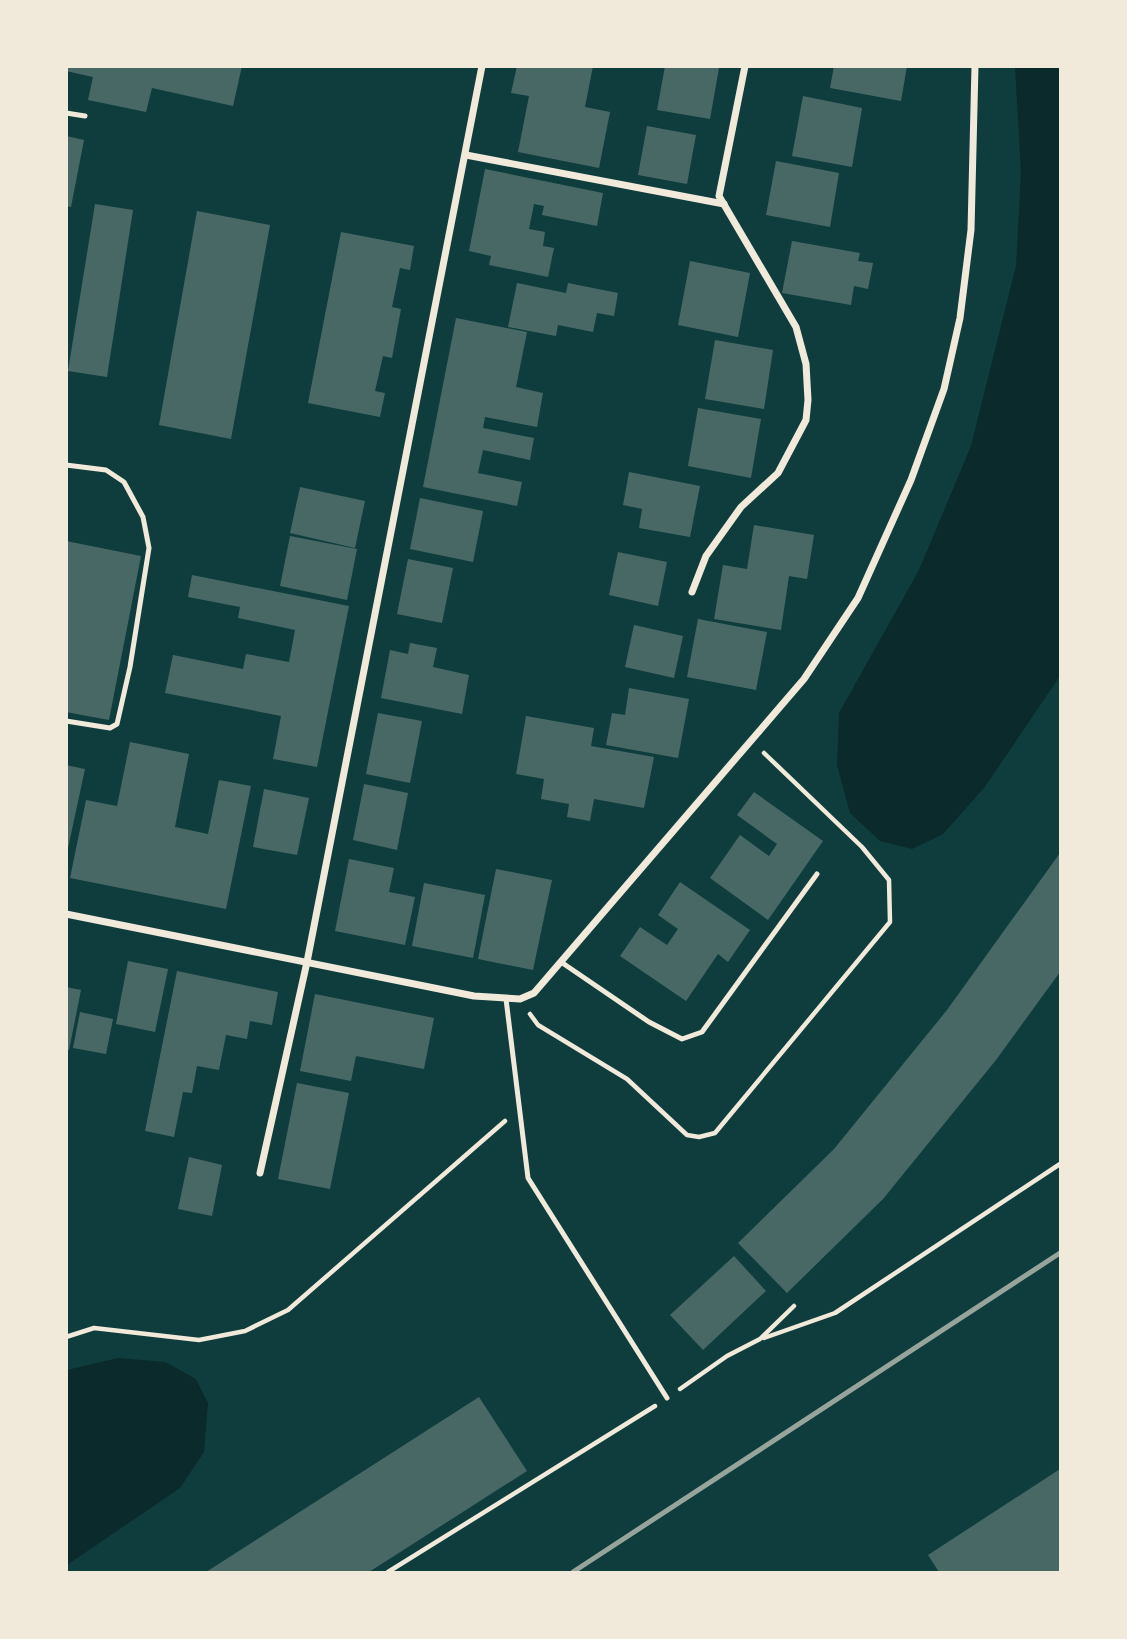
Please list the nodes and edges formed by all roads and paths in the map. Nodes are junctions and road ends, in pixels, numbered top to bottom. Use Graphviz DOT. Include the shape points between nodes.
graph roads {
  1 [pos="482,66"];
  2 [pos="745,66"];
  3 [pos="975,66"];
  4 [pos="66,113"];
  5 [pos="85,116"];
  6 [pos="466,155"];
  7 [pos="724,204"];
  8 [pos="66,465"];
  9 [pos="692,592"];
  10 [pos="66,720"];
  11 [pos="817,874"];
  12 [pos="66,914"];
  13 [pos="307,962"];
  14 [pos="561,962"];
  15 [pos="506,999"];
  16 [pos="518,1110"];
  17 [pos="1060,1164"];
  18 [pos="260,1173"];
  19 [pos="794,1306"];
  20 [pos="66,1337"];
  21 [pos="760,1339"];
  22 [pos="667,1398"];
  23 [pos="388,1573"];
  1 -- 6 [label="street"];
  2 -- 7 [label="street" via="719,196"];
  3 -- 14 [label="street" via="971,230 960,318 939,402 911,480 859,598 804,679"];
  4 -- 5 [label="lane"];
  6 -- 7 [label="street"];
  6 -- 13 [label="street"];
  7 -- 9 [label="street" via="796,327 806,364 808,400 806,420 778,473 741,506 706,556"];
  8 -- 10 [label="lane" via="106,470 124,482 143,517 149,548 117,724 110,728"];
  11 -- 14 [label="lane" via="702,1032 682,1039"];
  12 -- 13 [label="street"];
  13 -- 15 [label="street"];
  13 -- 18 [label="street"];
  14 -- 15 [label="street" via="534,993"];
  15 -- 16 [label="lane"];
  16 -- 20 [label="path" via="288,1310 245,1331 199,1340 94,1328"];
  16 -- 22 [label="lane" via="528,1178"];
  17 -- 21 [label="path" via="835,1313"];
  19 -- 21 [label="path"];
  21 -- 22 [label="path"];
  22 -- 23 [label="path"];
}
